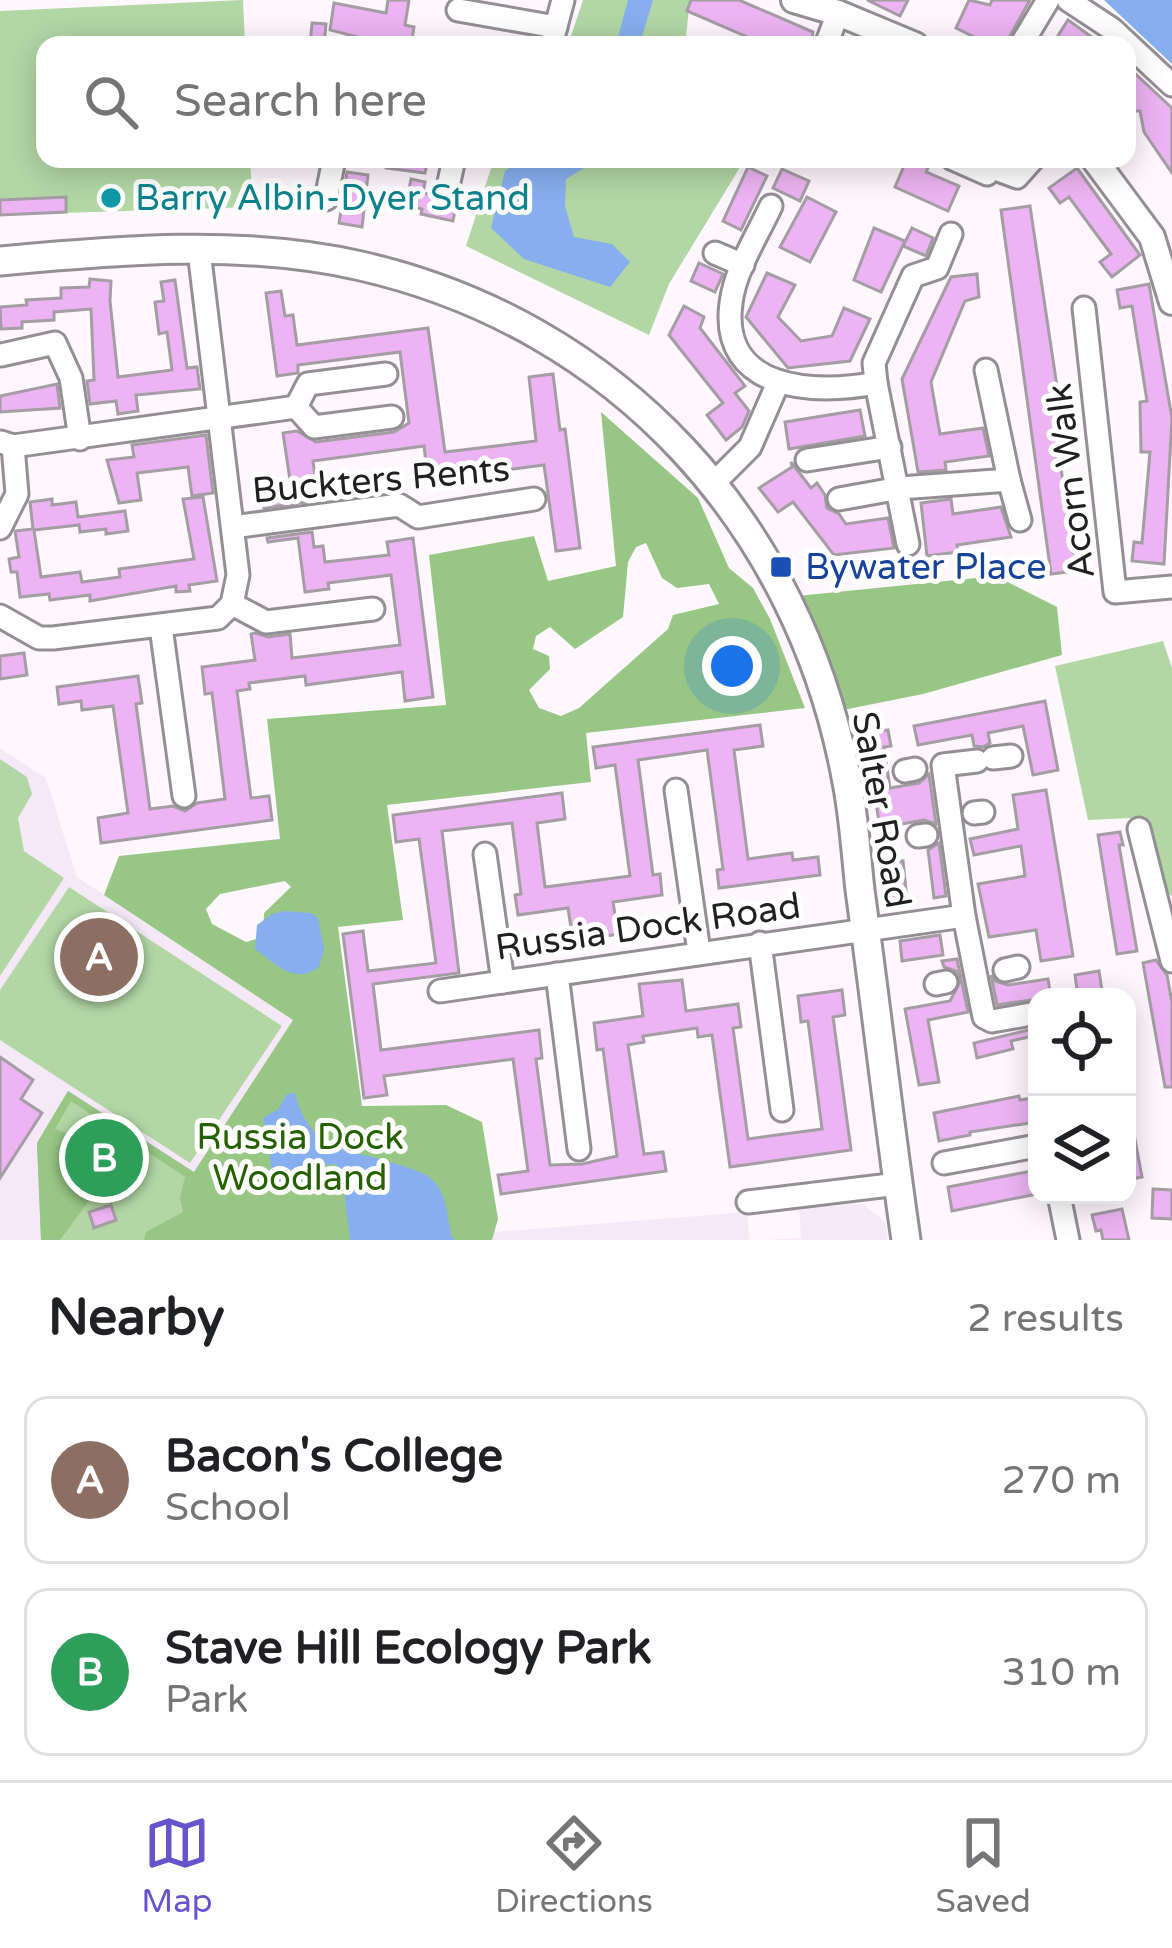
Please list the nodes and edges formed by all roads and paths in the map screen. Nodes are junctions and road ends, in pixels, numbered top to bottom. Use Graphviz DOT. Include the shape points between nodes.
graph roads {
  1 [pos="563,0"];
  2 [pos="794,0"];
  3 [pos="1048,0"];
  4 [pos="1068,0"];
  5 [pos="458,10"];
  6 [pos="838,13"];
  7 [pos="554,36"];
  8 [pos="829,36"];
  9 [pos="893,36"];
  10 [pos="1026,36"];
  11 [pos="1119,36"];
  12 [pos="1136,52"];
  13 [pos="1172,86"];
  14 [pos="332,168"];
  15 [pos="452,168"];
  16 [pos="1001,168"];
  17 [pos="1025,168"];
  18 [pos="1102,168"];
  19 [pos="449,182"];
  20 [pos="326,199"];
  21 [pos="771,206"];
  22 [pos="951,234"];
  23 [pos="1163,241"];
  24 [pos="199,251"];
  25 [pos="715,253"];
  26 [pos="0,261"];
  27 [pos="743,265"];
  28 [pos="1172,302"];
  29 [pos="1084,308"];
  30 [pos="2,355"];
  31 [pos="986,370"];
  32 [pos="386,374"];
  33 [pos="778,383"];
  34 [pos="876,383"];
  35 [pos="296,406"];
  36 [pos="219,415"];
  37 [pos="392,417"];
  38 [pos="80,440"];
  39 [pos="7,444"];
  40 [pos="890,447"];
  41 [pos="807,460"];
  42 [pos="1009,480"];
  43 [pos="714,483"];
  44 [pos="900,488"];
  45 [pos="534,499"];
  46 [pos="839,499"];
  47 [pos="1020,520"];
  48 [pos="233,527"];
  49 [pos="0,528"];
  50 [pos="908,544"];
  51 [pos="1172,587"];
  52 [pos="232,604"];
  53 [pos="373,609"];
  54 [pos="0,616"];
  55 [pos="161,627"];
  56 [pos="994,758"];
  57 [pos="676,790"];
  58 [pos="184,796"];
  59 [pos="1139,829"];
  60 [pos="485,854"];
  61 [pos="1166,909"];
  62 [pos="964,916"];
  63 [pos="866,929"];
  64 [pos="760,943"];
  65 [pos="699,952"];
  66 [pos="1172,959"];
  67 [pos="557,974"];
  68 [pos="503,982"];
  69 [pos="440,991"];
  70 [pos="1028,1015"];
  71 [pos="782,1110"];
  72 [pos="1028,1148"];
  73 [pos="579,1149"];
  74 [pos="944,1163"];
  75 [pos="898,1184"];
  76 [pos="748,1202"];
  77 [pos="1061,1204"];
  78 [pos="906,1240"];
  79 [pos="1068,1240"];
  1 -- 7 [label="street"];
  2 -- 6 [label="street"];
  3 -- 10 [label="street"];
  4 -- 11 [label="street"];
  5 -- 7 [label="street"];
  6 -- 8 [label="street"];
  6 -- 9 [label="street"];
  12 -- 13 [label="street"];
  14 -- 20 [label="street"];
  15 -- 19 [label="street"];
  16 -- 17 [label="street" via="1017,177"];
  18 -- 23 [label="street"];
  21 -- 27 [label="street"];
  22 -- 34 [label="street" via="938,268 913,276 874,363"];
  23 -- 28 [label="street"];
  24 -- 26 [label="main road, Salter Road"];
  24 -- 36 [label="street"];
  24 -- 43 [label="main road, Salter Road" via="360,266 508,319 590,366"];
  25 -- 27 [label="street"];
  27 -- 33 [label="street" via="730,306 733,339"];
  29 -- 51 [label="street, Acorn Walk" via="1114,592"];
  30 -- 38 [label="street" via="55,343 71,378"];
  31 -- 42 [label="street"];
  32 -- 35 [label="street" via="308,384"];
  33 -- 34 [label="street" via="822,391"];
  33 -- 43 [label="street" via="750,447"];
  34 -- 40 [label="street"];
  35 -- 36 [label="street"];
  35 -- 37 [label="street" via="314,427"];
  36 -- 38 [label="street"];
  36 -- 48 [label="street"];
  38 -- 39 [label="street"];
  39 -- 49 [label="street" via="17,494"];
  40 -- 41 [label="street"];
  40 -- 44 [label="street"];
  42 -- 44 [label="street"];
  42 -- 47 [label="street"];
  43 -- 63 [label="main road, Salter Road" via="779,579 815,666 847,780"];
  44 -- 46 [label="street"];
  44 -- 50 [label="street"];
  45 -- 48 [label="street, Buckters Rents" via="418,518 399,505"];
  48 -- 52 [label="street"];
  52 -- 53 [label="street" via="266,622"];
  52 -- 55 [label="street" via="218,618"];
  54 -- 55 [label="street" via="39,638"];
  55 -- 58 [label="street"];
  56 -- 62 [label="street" via="923,768 951,824"];
  57 -- 65 [label="street"];
  59 -- 61 [label="street"];
  60 -- 68 [label="street"];
  61 -- 66 [label="street"];
  62 -- 63 [label="street, Russia Dock Road"];
  62 -- 70 [label="street" via="984,1017"];
  63 -- 64 [label="street, Russia Dock Road"];
  63 -- 75 [label="main road, Salter Road"];
  64 -- 65 [label="street, Russia Dock Road"];
  64 -- 71 [label="street"];
  65 -- 67 [label="street, Russia Dock Road"];
  67 -- 68 [label="street, Russia Dock Road"];
  67 -- 73 [label="street"];
  68 -- 69 [label="street, Russia Dock Road"];
  72 -- 74 [label="street"];
  75 -- 76 [label="street"];
  75 -- 78 [label="main road, Salter Road"];
  77 -- 79 [label="street"];
}
